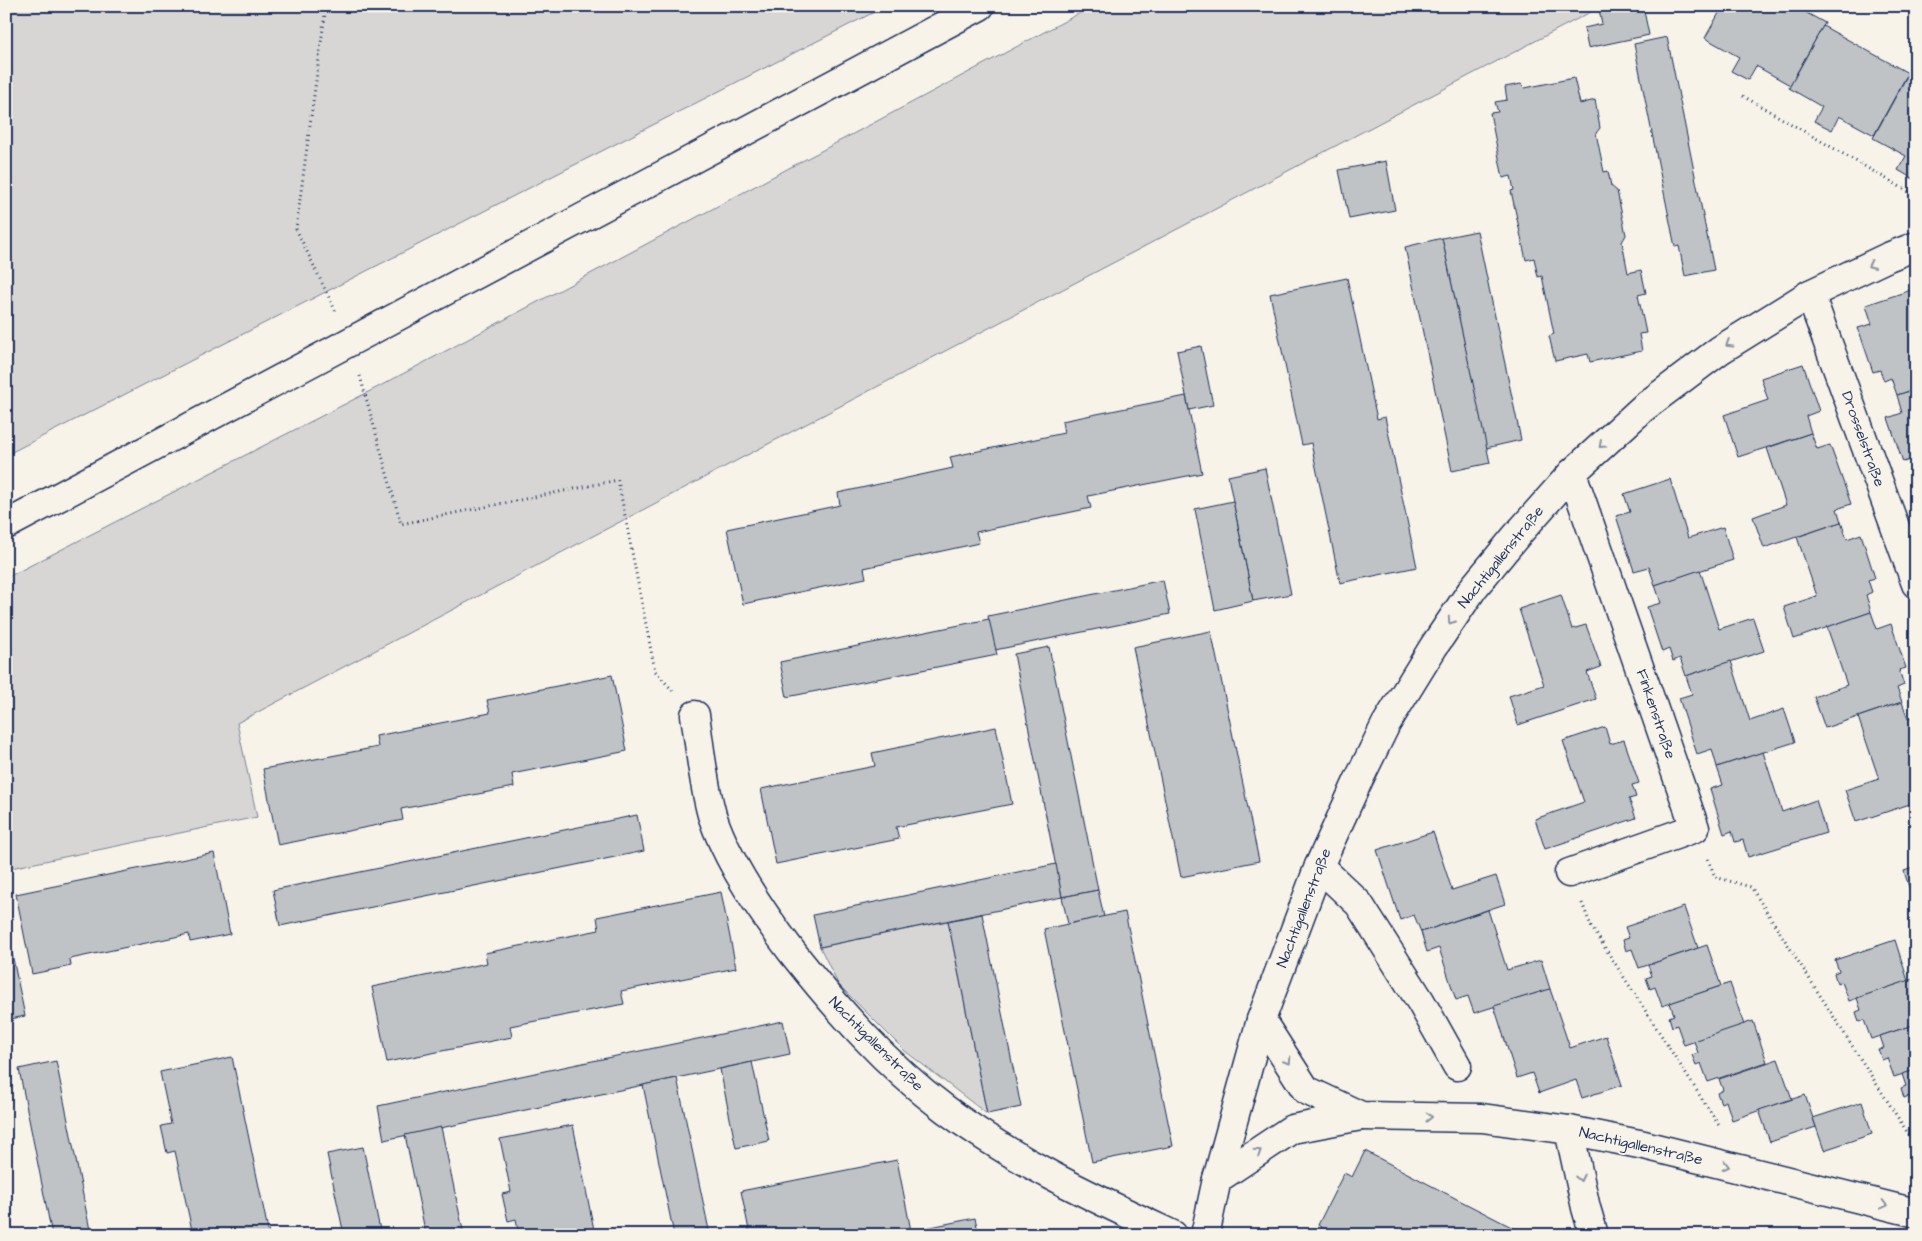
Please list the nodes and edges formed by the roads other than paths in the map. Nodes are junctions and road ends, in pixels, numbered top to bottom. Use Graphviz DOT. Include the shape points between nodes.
graph roads {
  1 [pos="980,6"];
  2 [pos="1916,246"];
  3 [pos="1810,294"];
  4 [pos="1572,472"];
  5 [pos="6,525"];
  6 [pos="1916,584"];
  7 [pos="695,715"];
  8 [pos="1319,866"];
  9 [pos="1569,873"];
  10 [pos="1261,1020"];
  11 [pos="1457,1066"];
  12 [pos="1361,1116"];
  13 [pos="1569,1130"];
  14 [pos="1217,1179"];
  15 [pos="1916,1213"];
  16 [pos="1173,1235"];
  17 [pos="1205,1235"];
  18 [pos="1594,1235"];
  1 -- 5 [label="street"];
  2 -- 3 [label="street, Nachtigallenstraße, one-way"];
  3 -- 4 [label="street, Nachtigallenstraße, one-way" via="1720,350 1643,408"];
  3 -- 6 [label="street, Drosselstraße"];
  4 -- 8 [label="street, Nachtigallenstraße, one-way" via="1474,588 1434,646 1386,724"];
  4 -- 9 [label="street, Finkenstraße" via="1695,828"];
  7 -- 16 [label="street, Nachtigallenstraße" via="712,815 722,841 775,930 856,1028 899,1070 985,1137 1055,1178"];
  8 -- 10 [label="street, Nachtigallenstraße"];
  8 -- 11 [label="street" via="1359,904"];
  10 -- 12 [label="street, Nachtigallenstraße, one-way" via="1306,1090"];
  10 -- 14 [label="street, Nachtigallenstraße"];
  12 -- 13 [label="street, Nachtigallenstraße, one-way" via="1482,1118"];
  14 -- 12 [label="street, Nachtigallenstraße, one-way" via="1292,1129"];
  13 -- 15 [label="street, Nachtigallenstraße, one-way" via="1644,1145"];
  13 -- 18 [label="street, one-way"];
  14 -- 17 [label="street, Nachtigallenstraße"];
}
